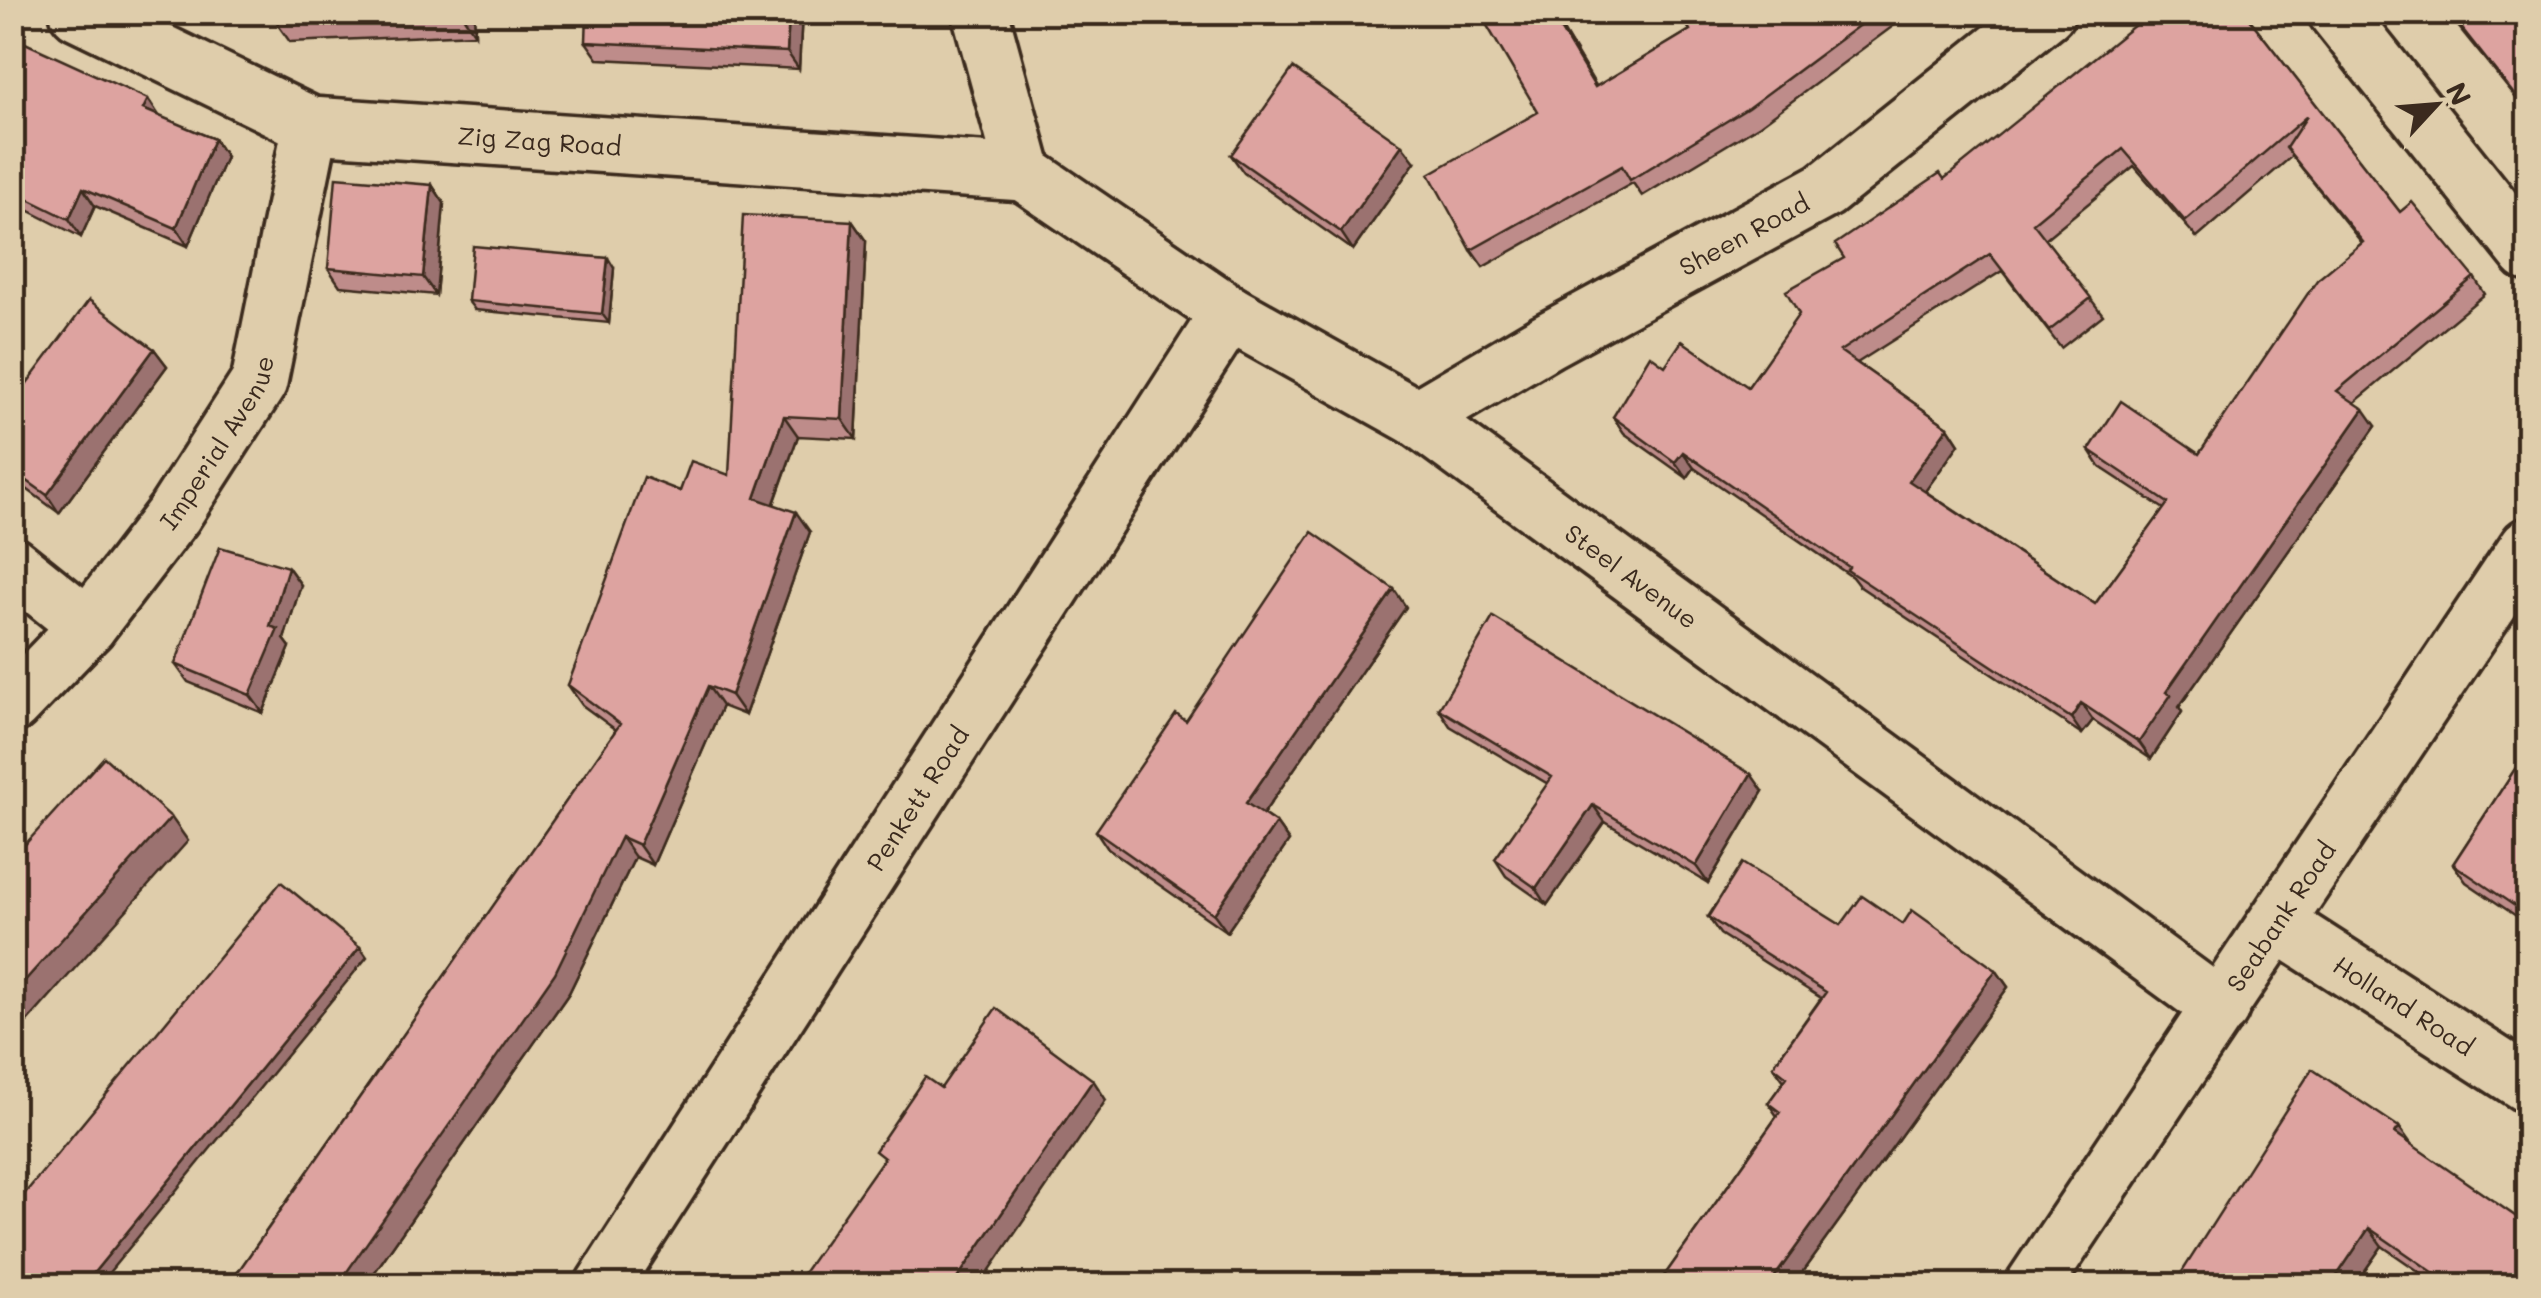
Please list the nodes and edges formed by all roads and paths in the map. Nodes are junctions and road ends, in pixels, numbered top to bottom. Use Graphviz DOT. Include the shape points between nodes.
graph roads {
  1 [pos="78,12"];
  2 [pos="980,12"];
  3 [pos="2048,12"];
  4 [pos="2336,12"];
  5 [pos="312,125"];
  6 [pos="1024,173"];
  7 [pos="2528,253"];
  8 [pos="1229,312"];
  9 [pos="1417,418"];
  10 [pos="2528,546"];
  11 [pos="12,565"];
  12 [pos="88,626"];
  13 [pos="12,705"];
  14 [pos="2278,924"];
  15 [pos="2221,1008"];
  16 [pos="2528,1085"];
  17 [pos="603,1286"];
  18 [pos="2033,1286"];
  1 -- 5 [label="street, Zig Zag Road"];
  2 -- 6 [label="street"];
  3 -- 9 [label="street, Sheen Road" via="1825,190"];
  4 -- 7 [label="street"];
  5 -- 6 [label="street, Zig Zag Road"];
  5 -- 12 [label="street, Imperial Avenue" via="259,382 174,514"];
  6 -- 8 [label="street, Steel Avenue"];
  8 -- 9 [label="street, Steel Avenue"];
  8 -- 17 [label="street, Penkett Road"];
  9 -- 15 [label="street, Steel Avenue"];
  10 -- 14 [label="street, Seabank Road"];
  11 -- 12 [label="street"];
  12 -- 13 [label="street, Imperial Avenue"];
  14 -- 15 [label="street, Seabank Road"];
  14 -- 16 [label="street, Holland Road"];
  15 -- 18 [label="street, Seabank Road"];
}
